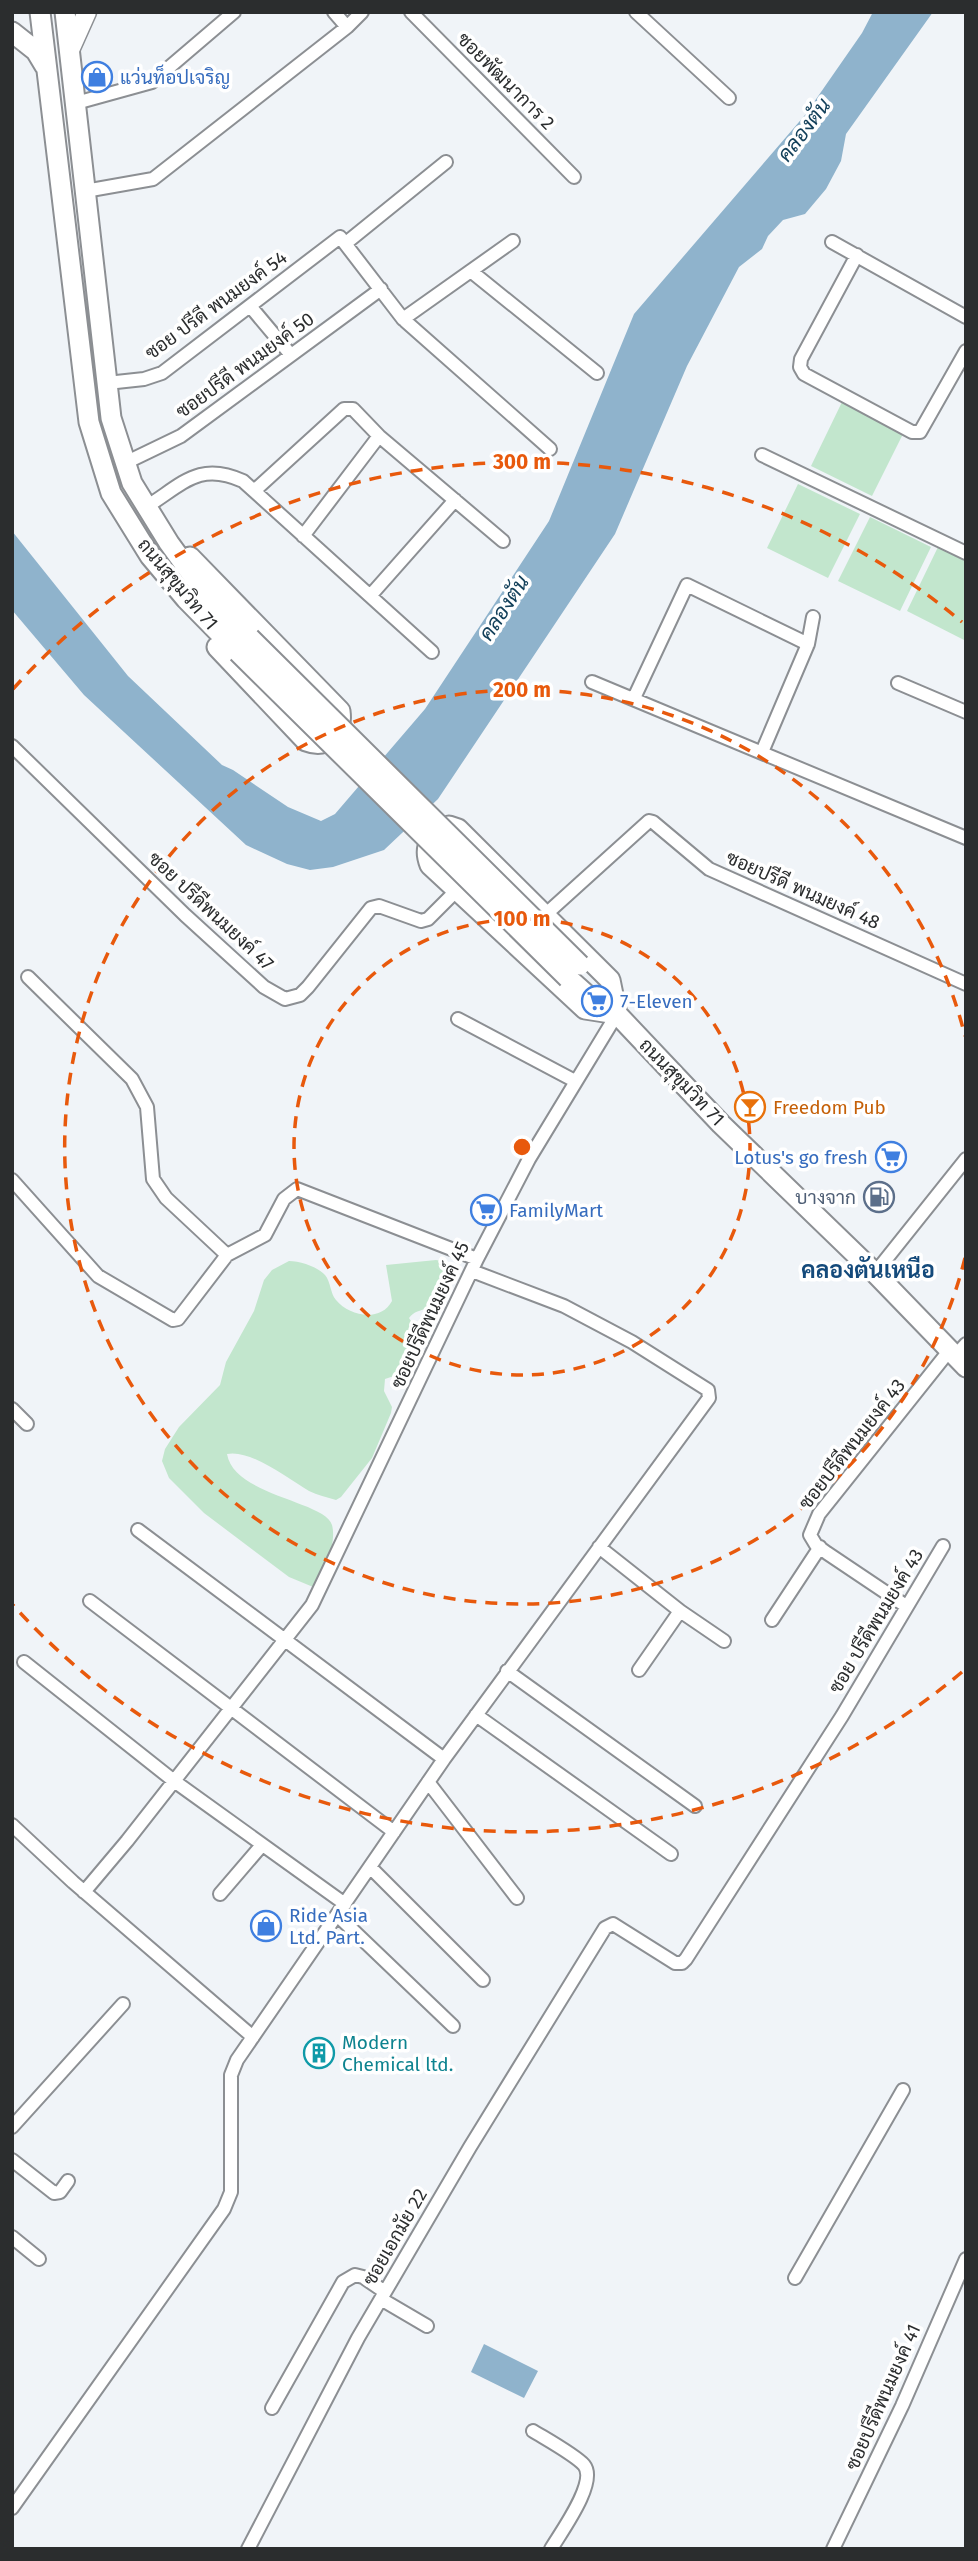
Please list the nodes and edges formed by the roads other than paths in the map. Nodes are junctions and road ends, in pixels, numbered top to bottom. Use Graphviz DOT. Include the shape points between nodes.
graph roads {
  1 [pos="40,12"];
  2 [pos="65,12"];
  3 [pos="87,12"];
  4 [pos="234,12"];
  5 [pos="334,12"];
  6 [pos="362,12"];
  7 [pos="411,12"];
  8 [pos="636,12"];
  9 [pos="347,27"];
  10 [pos="12,32"];
  11 [pos="69,50"];
  12 [pos="47,70"];
  13 [pos="729,98"];
  14 [pos="76,103"];
  15 [pos="446,162"];
  16 [pos="574,177"];
  17 [pos="85,191"];
  18 [pos="343,240"];
  19 [pos="513,241"];
  20 [pos="832,242"];
  21 [pos="856,255"];
  22 [pos="472,272"];
  23 [pos="381,289"];
  24 [pos="250,306"];
  25 [pos="966,317"];
  26 [pos="403,319"];
  27 [pos="966,351"];
  28 [pos="291,355"];
  29 [pos="597,373"];
  30 [pos="107,383"];
  31 [pos="379,436"];
  32 [pos="550,449"];
  33 [pos="762,455"];
  34 [pos="125,463"];
  35 [pos="254,492"];
  36 [pos="455,500"];
  37 [pos="146,507"];
  38 [pos="303,536"];
  39 [pos="503,541"];
  40 [pos="169,543"];
  41 [pos="966,553"];
  42 [pos="150,556"];
  43 [pos="370,596"];
  44 [pos="813,617"];
  45 [pos="808,644"];
  46 [pos="244,645"];
  47 [pos="432,652"];
  48 [pos="592,682"];
  49 [pos="898,682"];
  50 [pos="634,698"];
  51 [pos="966,712"];
  52 [pos="12,746"];
  53 [pos="762,752"];
  54 [pos="966,838"];
  55 [pos="457,890"];
  56 [pos="544,915"];
  57 [pos="28,978"];
  58 [pos="966,985"];
  59 [pos="612,1009"];
  60 [pos="458,1019"];
  61 [pos="575,1081"];
  62 [pos="966,1159"];
  63 [pos="12,1180"];
  64 [pos="227,1255"];
  65 [pos="475,1265"];
  66 [pos="875,1273"];
  67 [pos="959,1354"];
  68 [pos="12,1409"];
  69 [pos="27,1424"];
  70 [pos="138,1530"];
  71 [pos="943,1546"];
  72 [pos="598,1547"];
  73 [pos="820,1547"];
  74 [pos="90,1601"];
  75 [pos="906,1606"];
  76 [pos="680,1611"];
  77 [pos="772,1620"];
  78 [pos="285,1640"];
  79 [pos="724,1642"];
  80 [pos="24,1662"];
  81 [pos="639,1670"];
  82 [pos="507,1671"];
  83 [pos="232,1707"];
  84 [pos="476,1715"];
  85 [pos="444,1759"];
  86 [pos="174,1781"];
  87 [pos="428,1782"];
  88 [pos="695,1805"];
  89 [pos="12,1825"];
  90 [pos="394,1832"];
  91 [pos="262,1845"];
  92 [pos="671,1854"];
  93 [pos="370,1867"];
  94 [pos="85,1892"];
  95 [pos="220,1894"];
  96 [pos="517,1898"];
  97 [pos="341,1909"];
  98 [pos="589,1953"];
  99 [pos="483,1980"];
  100 [pos="123,2004"];
  101 [pos="453,2026"];
  102 [pos="253,2037"];
  103 [pos="903,2090"];
  104 [pos="12,2127"];
  105 [pos="12,2160"];
  106 [pos="68,2181"];
  107 [pos="12,2237"];
  108 [pos="39,2259"];
  109 [pos="966,2259"];
  110 [pos="794,2278"];
  111 [pos="383,2295"];
  112 [pos="427,2326"];
  113 [pos="272,2407"];
  114 [pos="533,2431"];
  115 [pos="12,2508"];
  116 [pos="248,2549"];
  117 [pos="551,2549"];
  118 [pos="832,2549"];
  1 -- 12 [label="main road, ถนนสุขุมวิท 71"];
  2 -- 11 [label="main road, ถนนสุขุมวิท 71"];
  3 -- 11 [label="main road"];
  4 -- 14 [label="street" via="152,82"];
  5 -- 9 [label="street"];
  6 -- 9 [label="street"];
  7 -- 16 [label="street, ซอยพัฒนาการ 2"];
  8 -- 13 [label="street"];
  9 -- 17 [label="street" via="153,179"];
  10 -- 12 [label="main road" via="36,51"];
  11 -- 14 [label="main road, ถนนสุขุมวิท 71"];
  12 -- 42 [label="main road, ถนนสุขุมวิท 71" via="89,422 111,493"];
  14 -- 17 [label="main road, ถนนสุขุมวิท 71"];
  15 -- 18 [label="street, ซอย ปรีดี พนมยงค์ 54"];
  17 -- 30 [label="main road, ถนนสุขุมวิท 71"];
  18 -- 23 [label="street"];
  18 -- 24 [label="street, ซอย ปรีดี พนมยงค์ 54"];
  19 -- 22 [label="street"];
  20 -- 21 [label="street"];
  21 -- 25 [label="street"];
  21 -- 27 [label="street" via="801,359 804,374 912,432 920,432"];
  22 -- 26 [label="street"];
  22 -- 29 [label="street"];
  23 -- 26 [label="street"];
  23 -- 28 [label="street, ซอยปรีดี พนมยงค์ 50"];
  24 -- 28 [label="street"];
  24 -- 30 [label="street, ซอย ปรีดี พนมยงค์ 54" via="162,373"];
  26 -- 32 [label="street"];
  28 -- 34 [label="street, ซอยปรีดี พนมยงค์ 50" via="181,436"];
  30 -- 34 [label="main road, ถนนสุขุมวิท 71" via="111,418"];
  31 -- 35 [label="street" via="353,409 344,409"];
  31 -- 36 [label="street"];
  31 -- 38 [label="street"];
  33 -- 41 [label="street"];
  34 -- 37 [label="main road, ถนนสุขุมวิท 71"];
  35 -- 37 [label="street" via="228,474 200,473"];
  35 -- 38 [label="street"];
  36 -- 39 [label="street"];
  36 -- 43 [label="street"];
  37 -- 40 [label="main road, ถนนสุขุมวิท 71"];
  38 -- 43 [label="street"];
  40 -- 42 [label="main road" via="191,557 340,710 342,723 326,742 317,746 306,741 222,653 167,594 153,572"];
  40 -- 46 [label="main road, ถนนสุขุมวิท 71"];
  42 -- 46 [label="main road, ถนนสุขุมวิท 71" via="187,599"];
  43 -- 47 [label="street"];
  44 -- 45 [label="street"];
  45 -- 50 [label="street" via="687,585"];
  45 -- 53 [label="street"];
  46 -- 59 [label="main road, ถนนสุขุมวิท 71, bridge" via="574,971 587,995"];
  48 -- 50 [label="street"];
  49 -- 51 [label="street"];
  50 -- 53 [label="street"];
  52 -- 55 [label="street, ซอย ปรีดีพนมยงค์ 47" via="185,915 264,987 285,999 308,987 371,908 379,906 421,921"];
  53 -- 54 [label="street"];
  55 -- 56 [label="main road" via="430,866 425,854 438,832 449,826 458,829"];
  55 -- 59 [label="main road" via="585,1009"];
  56 -- 58 [label="street, ซอยปรีดี พนมยงค์ 48" via="649,821 709,869"];
  56 -- 59 [label="main road" via="610,980"];
  57 -- 64 [label="street" via="132,1079 148,1107 153,1179 166,1198"];
  59 -- 61 [label="street, ซอยปรีดีพนมยงค์ 45"];
  59 -- 66 [label="main road, ถนนสุขุมวิท 71" via="721,1124"];
  60 -- 61 [label="street"];
  61 -- 65 [label="street, ซอยปรีดีพนมยงค์ 45"];
  62 -- 66 [label="street"];
  63 -- 64 [label="street" via="98,1276 173,1320"];
  64 -- 65 [label="street" via="265,1235 284,1199 297,1189"];
  65 -- 72 [label="street" via="632,1342 709,1391 709,1398"];
  65 -- 78 [label="street, ซอยปรีดีพนมยงค์ 45" via="312,1605"];
  66 -- 67 [label="main road, ถนนสุขุมวิท 71"];
  67 -- 73 [label="street, ซอยปรีดีพนมยงค์ 43" via="819,1514 810,1535"];
  68 -- 69 [label="street"];
  70 -- 78 [label="street"];
  71 -- 75 [label="street, ซอย ปรีดีพนมยงค์ 43"];
  72 -- 76 [label="street"];
  72 -- 82 [label="street"];
  73 -- 75 [label="street"];
  73 -- 77 [label="street"];
  74 -- 83 [label="street"];
  75 -- 98 [label="street, ซอย ปรีดีพนมยงค์ 43" via="842,1716 686,1959 675,1963 613,1924 605,1928"];
  76 -- 79 [label="street"];
  76 -- 81 [label="street"];
  78 -- 83 [label="street, ซอยปรีดีพนมยงค์ 45"];
  78 -- 85 [label="street"];
  80 -- 86 [label="street"];
  82 -- 84 [label="street"];
  82 -- 88 [label="street"];
  83 -- 86 [label="street, ซอยปรีดีพนมยงค์ 45"];
  83 -- 90 [label="street"];
  84 -- 85 [label="street"];
  84 -- 92 [label="street"];
  85 -- 87 [label="street"];
  86 -- 91 [label="street"];
  86 -- 94 [label="street, ซอยปรีดีพนมยงค์ 45"];
  87 -- 90 [label="street"];
  87 -- 96 [label="street"];
  89 -- 94 [label="street"];
  90 -- 93 [label="street"];
  91 -- 95 [label="street"];
  91 -- 97 [label="street"];
  93 -- 97 [label="street"];
  93 -- 99 [label="street"];
  94 -- 102 [label="street"];
  97 -- 101 [label="street"];
  97 -- 102 [label="street"];
  98 -- 111 [label="street, ซอยเอกมัย 22"];
  100 -- 104 [label="street"];
  102 -- 115 [label="street" via="231,2075 230,2192 224,2209"];
  103 -- 110 [label="street"];
  105 -- 106 [label="street" via="54,2193"];
  107 -- 108 [label="street"];
  109 -- 118 [label="street, ซอยปรีดีพนมยงค์ 41" via="902,2406"];
  111 -- 112 [label="street"];
  111 -- 113 [label="street" via="363,2277 355,2275 343,2282"];
  111 -- 116 [label="street, ซอยเอกมัย 22"];
  114 -- 117 [label="street" via="585,2466 588,2477"];
}
